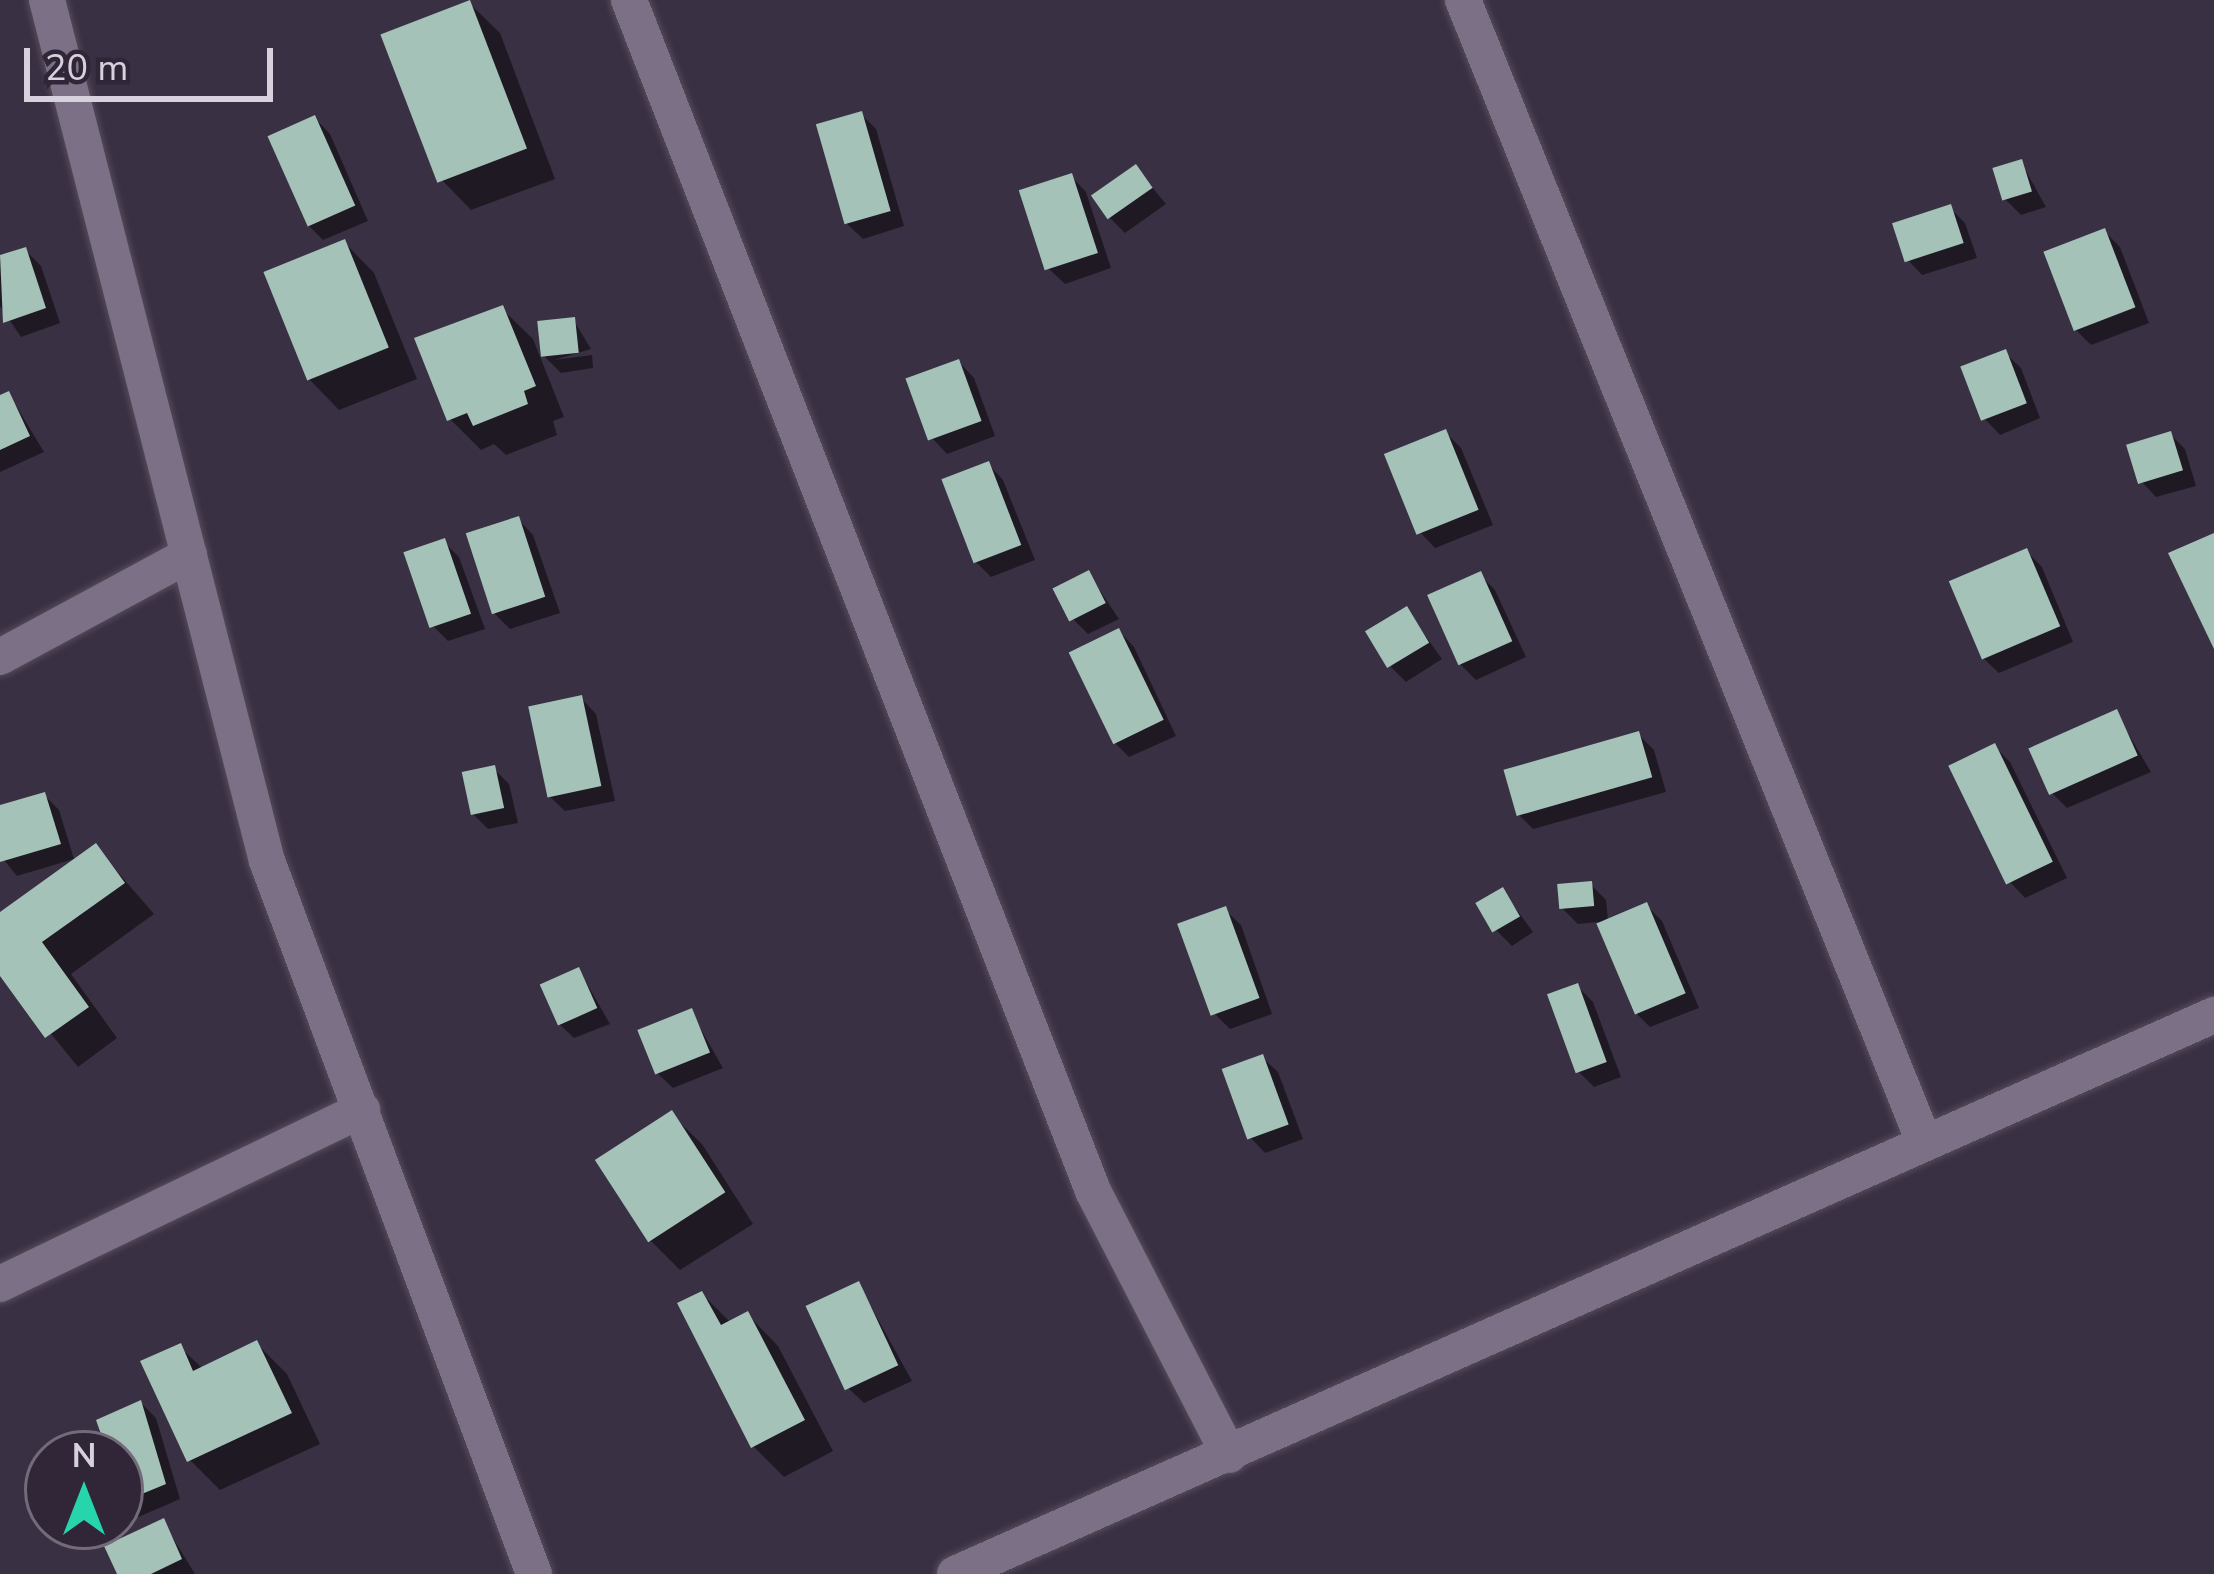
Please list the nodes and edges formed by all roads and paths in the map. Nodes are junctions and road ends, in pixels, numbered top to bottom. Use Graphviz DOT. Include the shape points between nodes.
graph roads {
  1 [pos="47,0"];
  2 [pos="629,0"];
  3 [pos="1463,0"];
  4 [pos="189,555"];
  5 [pos="0,657"];
  6 [pos="2214,1015"];
  7 [pos="362,1110"];
  8 [pos="1923,1139"];
  9 [pos="0,1284"];
  10 [pos="1229,1455"];
  11 [pos="525,1567"];
  12 [pos="955,1574"];
  1 -- 4 [label="street"];
  2 -- 10 [label="street" via="1093,1191"];
  3 -- 8 [label="street"];
  4 -- 5 [label="street"];
  4 -- 7 [label="street" via="267,861"];
  6 -- 8 [label="street"];
  7 -- 9 [label="street"];
  7 -- 11 [label="street"];
  8 -- 10 [label="street"];
  10 -- 12 [label="street"];
}
